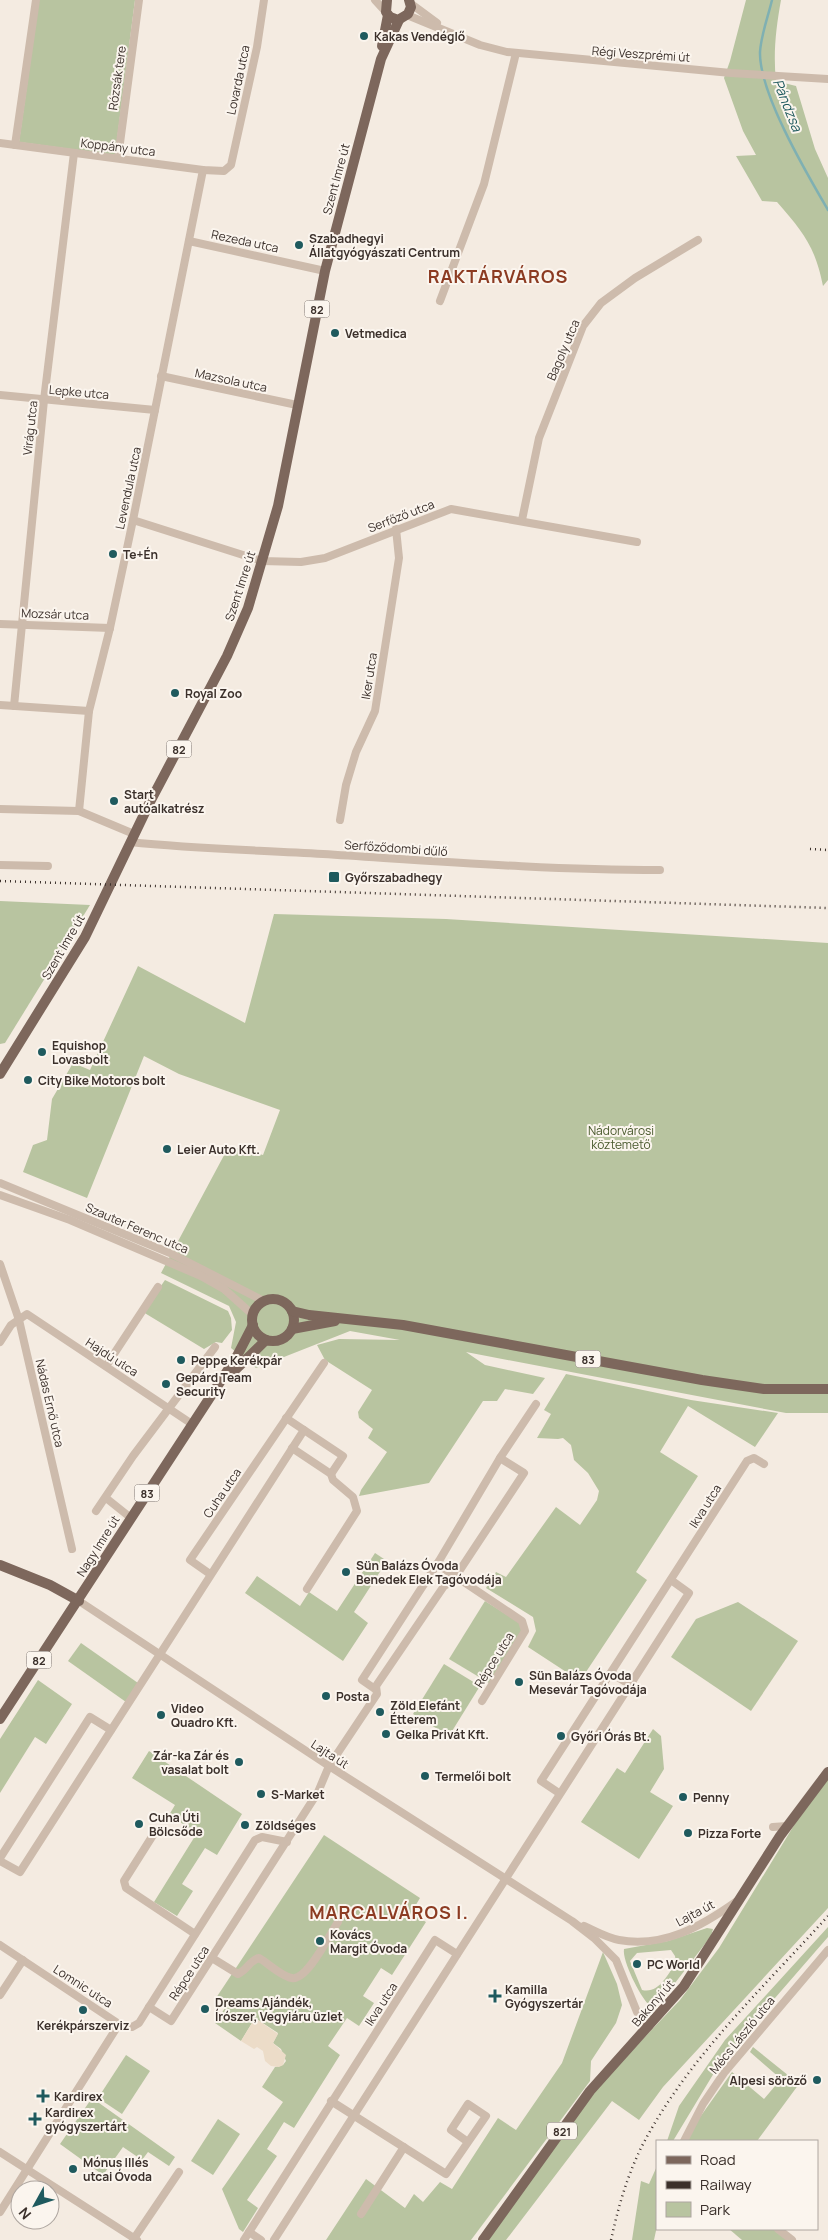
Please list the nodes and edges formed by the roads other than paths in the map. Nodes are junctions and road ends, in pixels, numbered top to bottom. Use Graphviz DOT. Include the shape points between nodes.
graph roads {
  1 [pos="36,0"];
  2 [pos="138,0"];
  3 [pos="264,0"];
  4 [pos="375,0"];
  5 [pos="387,0"];
  6 [pos="409,2"];
  7 [pos="387,14"];
  8 [pos="403,17"];
  9 [pos="456,35"];
  10 [pos="516,53"];
  11 [pos="381,59"];
  12 [pos="828,79"];
  13 [pos="0,143"];
  14 [pos="15,145"];
  15 [pos="74,153"];
  16 [pos="118,158"];
  17 [pos="231,165"];
  18 [pos="202,170"];
  19 [pos="189,240"];
  20 [pos="698,240"];
  21 [pos="325,271"];
  22 [pos="440,301"];
  23 [pos="160,376"];
  24 [pos="0,395"];
  25 [pos="44,400"];
  26 [pos="297,405"];
  27 [pos="155,410"];
  28 [pos="133,520"];
  29 [pos="522,520"];
  30 [pos="396,530"];
  31 [pos="637,542"];
  32 [pos="262,561"];
  33 [pos="0,624"];
  34 [pos="21,624"];
  35 [pos="110,628"];
  36 [pos="0,706"];
  37 [pos="14,706"];
  38 [pos="89,710"];
  39 [pos="0,809"];
  40 [pos="79,811"];
  41 [pos="340,820"];
  42 [pos="132,838"];
  43 [pos="0,864"];
  44 [pos="48,866"];
  45 [pos="660,870"];
  46 [pos="0,1074"];
  47 [pos="0,1183"];
  48 [pos="0,1195"];
  49 [pos="0,1264"];
  50 [pos="158,1287"];
  51 [pos="262,1300"];
  52 [pos="292,1311"];
  53 [pos="348,1319"];
  54 [pos="19,1320"];
  55 [pos="253,1320"];
  56 [pos="292,1329"];
  57 [pos="266,1340"];
  58 [pos="0,1342"];
  59 [pos="215,1347"];
  60 [pos="324,1363"];
  61 [pos="106,1366"];
  62 [pos="218,1387"];
  63 [pos="828,1388"];
  64 [pos="536,1404"];
  65 [pos="169,1407"];
  66 [pos="286,1418"];
  67 [pos="192,1424"];
  68 [pos="304,1430"];
  69 [pos="292,1448"];
  70 [pos="500,1458"];
  71 [pos="764,1464"];
  72 [pos="331,1474"];
  73 [pos="106,1498"];
  74 [pos="96,1511"];
  75 [pos="131,1518"];
  76 [pos="72,1549"];
  77 [pos="437,1564"];
  78 [pos="0,1565"];
  79 [pos="210,1574"];
  80 [pos="455,1577"];
  81 [pos="671,1580"];
  82 [pos="307,1589"];
  83 [pos="79,1601"];
  84 [pos="159,1655"];
  85 [pos="611,1673"];
  86 [pos="629,1684"];
  87 [pos="375,1690"];
  88 [pos="482,1701"];
  89 [pos="0,1719"];
  90 [pos="111,1730"];
  91 [pos="329,1766"];
  92 [pos="828,1772"];
  93 [pos="559,1793"];
  94 [pos="155,1832"];
  95 [pos="287,1842"];
  96 [pos="0,1859"];
  97 [pos="506,1878"];
  98 [pos="738,1900"];
  99 [pos="572,1921"];
  100 [pos="338,1922"];
  101 [pos="196,1934"];
  102 [pos="0,1945"];
  103 [pos="828,1950"];
  104 [pos="457,1954"];
  105 [pos="212,1958"];
  106 [pos="23,1960"];
  107 [pos="0,1996"];
  108 [pos="150,2008"];
  109 [pos="120,2024"];
  110 [pos="649,2027"];
  111 [pos="331,2101"];
  112 [pos="354,2116"];
  113 [pos="685,2140"];
  114 [pos="468,2142"];
  115 [pos="404,2147"];
  116 [pos="0,2152"];
  117 [pos="27,2169"];
  118 [pos="179,2172"];
  119 [pos="0,2212"];
  120 [pos="361,2214"];
  121 [pos="779,2230"];
  122 [pos="249,2232"];
  123 [pos="135,2240"];
  124 [pos="244,2240"];
  125 [pos="261,2240"];
  126 [pos="274,2240"];
  127 [pos="483,2240"];
  128 [pos="792,2240"];
  1 -- 14 [label="street"];
  2 -- 16 [label="street, Rózsák tere"];
  3 -- 17 [label="street, Lovarda utca"];
  4 -- 7 [label="street"];
  5 -- 7 [label="main road, 82"];
  6 -- 8 [label="main road, 82"];
  6 -- 9 [label="street, Régi Veszprémi út"];
  7 -- 8 [label="main road" via="394,19"];
  7 -- 11 [label="main road, Szent Imre út / 82"];
  8 -- 9 [label="street, Régi Veszprémi út"];
  8 -- 11 [label="main road, Szent Imre út / 82"];
  9 -- 10 [label="street, Régi Veszprémi út" via="480,45"];
  10 -- 12 [label="street, Régi Veszprémi út"];
  10 -- 22 [label="street" via="484,184"];
  11 -- 21 [label="main road, Szent Imre út / 82"];
  13 -- 14 [label="street, Koppány utca"];
  14 -- 15 [label="street, Koppány utca"];
  15 -- 16 [label="street, Koppány utca"];
  15 -- 25 [label="street, Virág utca"];
  16 -- 18 [label="street, Koppány utca"];
  17 -- 18 [label="street, Koppány utca" via="220,172"];
  18 -- 19 [label="street, Levendula utca"];
  19 -- 21 [label="street, Rezeda utca"];
  19 -- 23 [label="street, Levendula utca"];
  20 -- 29 [label="street, Bagoly utca" via="615,293 583,326 540,438"];
  21 -- 26 [label="main road, Szent Imre út / 82"];
  23 -- 26 [label="street, Mazsola utca"];
  23 -- 27 [label="street, Levendula utca"];
  24 -- 25 [label="street, Lepke utca"];
  25 -- 27 [label="street, Lepke utca"];
  25 -- 34 [label="street, Virág utca"];
  26 -- 32 [label="main road, Szent Imre út / 82" via="278,506"];
  27 -- 28 [label="street, Levendula utca"];
  28 -- 32 [label="street, Serfőző utca"];
  28 -- 35 [label="street, Levendula utca"];
  29 -- 30 [label="street, Serfőző utca" via="451,508"];
  29 -- 31 [label="street, Serfőző utca"];
  30 -- 32 [label="street, Serfőző utca" via="325,558 301,562"];
  30 -- 41 [label="street, Iker utca" via="399,558 375,711 356,752"];
  32 -- 42 [label="main road, Szent Imre út / 82" via="248,608 228,656"];
  33 -- 34 [label="street, Mozsár utca"];
  34 -- 35 [label="street, Mozsár utca"];
  34 -- 37 [label="street, Virág utca"];
  35 -- 38 [label="street, Levendula utca"];
  36 -- 37 [label="street"];
  37 -- 38 [label="street"];
  38 -- 40 [label="street, Levendula utca"];
  39 -- 40 [label="street"];
  40 -- 42 [label="street, Serfőződombi dűlő"];
  42 -- 45 [label="street, Serfőződombi dűlő" via="197,849 537,868"];
  42 -- 46 [label="main road, Szent Imre út / 82" via="85,937"];
  43 -- 44 [label="street"];
  47 -- 51 [label="street, Szauter Ferenc utca" via="178,1257"];
  48 -- 55 [label="street, Szauter Ferenc utca" via="70,1220 201,1276 224,1289"];
  49 -- 54 [label="street, Nádas Ernő utca"];
  50 -- 61 [label="street"];
  51 -- 52 [label="main road, 83" via="282,1300"];
  51 -- 55 [label="main road, 83"];
  52 -- 53 [label="main road, 83"];
  52 -- 56 [label="main road"];
  53 -- 56 [label="main road, 83"];
  53 -- 63 [label="main road, 83" via="403,1325 764,1389"];
  54 -- 58 [label="street" via="11,1325"];
  54 -- 61 [label="street, Hajdú utca" via="27,1314"];
  54 -- 76 [label="street, Nádas Ernő utca"];
  55 -- 57 [label="main road" via="256,1331"];
  55 -- 62 [label="main road, Nagy Imre út / 83" via="238,1356"];
  56 -- 57 [label="main road, 83" via="280,1340"];
  57 -- 62 [label="main road, Nagy Imre út / 83"];
  59 -- 65 [label="street, Nagy Imre út"];
  60 -- 66 [label="street, Cuha utca"];
  61 -- 65 [label="street, Hajdú utca"];
  62 -- 67 [label="main road, Nagy Imre út / 83"];
  64 -- 70 [label="street"];
  65 -- 67 [label="street, Hajdú utca"];
  65 -- 73 [label="street, Nagy Imre út"];
  66 -- 68 [label="street"];
  66 -- 79 [label="street, Cuha utca" via="190,1560"];
  67 -- 75 [label="main road, Nagy Imre út / 83"];
  68 -- 69 [label="street"];
  68 -- 72 [label="street" via="343,1456"];
  69 -- 72 [label="street"];
  69 -- 79 [label="street"];
  70 -- 77 [label="street"];
  70 -- 80 [label="street, Répce utca" via="524,1473"];
  71 -- 81 [label="street, Ikva utca" via="754,1458 747,1461"];
  72 -- 82 [label="street" via="333,1480 353,1497 357,1511"];
  73 -- 74 [label="street, Nagy Imre út"];
  73 -- 75 [label="street"];
  75 -- 83 [label="main road, Nagy Imre út / 83"];
  77 -- 80 [label="street, Répce utca"];
  77 -- 87 [label="street" via="362,1680"];
  78 -- 83 [label="main road"];
  79 -- 84 [label="street"];
  80 -- 87 [label="street, Répce utca" via="444,1586"];
  80 -- 88 [label="street, Répce utca" via="522,1621 525,1631"];
  81 -- 85 [label="street, Ikva utca"];
  81 -- 86 [label="street" via="689,1592"];
  83 -- 84 [label="street, Lajta út"];
  83 -- 89 [label="main road, Nagy Imre út / 82"];
  84 -- 90 [label="street"];
  84 -- 91 [label="street, Lajta út"];
  85 -- 86 [label="street"];
  85 -- 93 [label="street, Ikva utca" via="541,1781"];
  86 -- 93 [label="street"];
  87 -- 91 [label="street, Répce utca" via="377,1694"];
  90 -- 96 [label="street" via="20,1872"];
  90 -- 96 [label="street" via="90,1717"];
  91 -- 95 [label="street, Répce utca" via="318,1792"];
  91 -- 97 [label="street, Lajta út"];
  92 -- 98 [label="main road, Bakonyi út / 821"];
  93 -- 97 [label="street"];
  94 -- 101 [label="street, Répce utca" via="124,1881 126,1888"];
  95 -- 101 [label="street, Répce utca" via="262,1837 255,1840"];
  95 -- 105 [label="street, Répce utca"];
  97 -- 99 [label="street, Lajta út"];
  97 -- 104 [label="street"];
  98 -- 99 [label="street, Lajta út" via="712,1919 686,1932 658,1939 618,1940"];
  98 -- 110 [label="main road, Bakonyi út / 821" via="684,1986"];
  99 -- 110 [label="street, Lajta út" via="616,1960 637,2012"];
  100 -- 105 [label="street" via="299,1978 291,1978 259,1958 238,1974"];
  101 -- 108 [label="street, Répce utca"];
  102 -- 106 [label="street, Lomnic utca"];
  103 -- 113 [label="street, Mécs László utca" via="724,2073"];
  104 -- 111 [label="street, Ikva utca" via="435,1940"];
  104 -- 112 [label="street"];
  105 -- 108 [label="street, Répce utca" via="171,2021"];
  106 -- 107 [label="street"];
  106 -- 109 [label="street, Lomnic utca"];
  108 -- 109 [label="street, Lomnic utca" via="132,2027"];
  109 -- 117 [label="street"];
  110 -- 127 [label="main road, Bakonyi út / 821" via="590,2091"];
  111 -- 112 [label="street"];
  111 -- 122 [label="street, Ikva utca"];
  112 -- 115 [label="street"];
  112 -- 126 [label="street"];
  114 -- 114 [label="street" via="486,2116 468,2104 451,2130"];
  114 -- 115 [label="street" via="446,2174"];
  115 -- 120 [label="street"];
  116 -- 117 [label="street"];
  117 -- 119 [label="street"];
  117 -- 123 [label="street"];
  118 -- 123 [label="street"];
  121 -- 128 [label="street"];
  122 -- 124 [label="street, Ikva utca"];
  122 -- 125 [label="street"];
}
